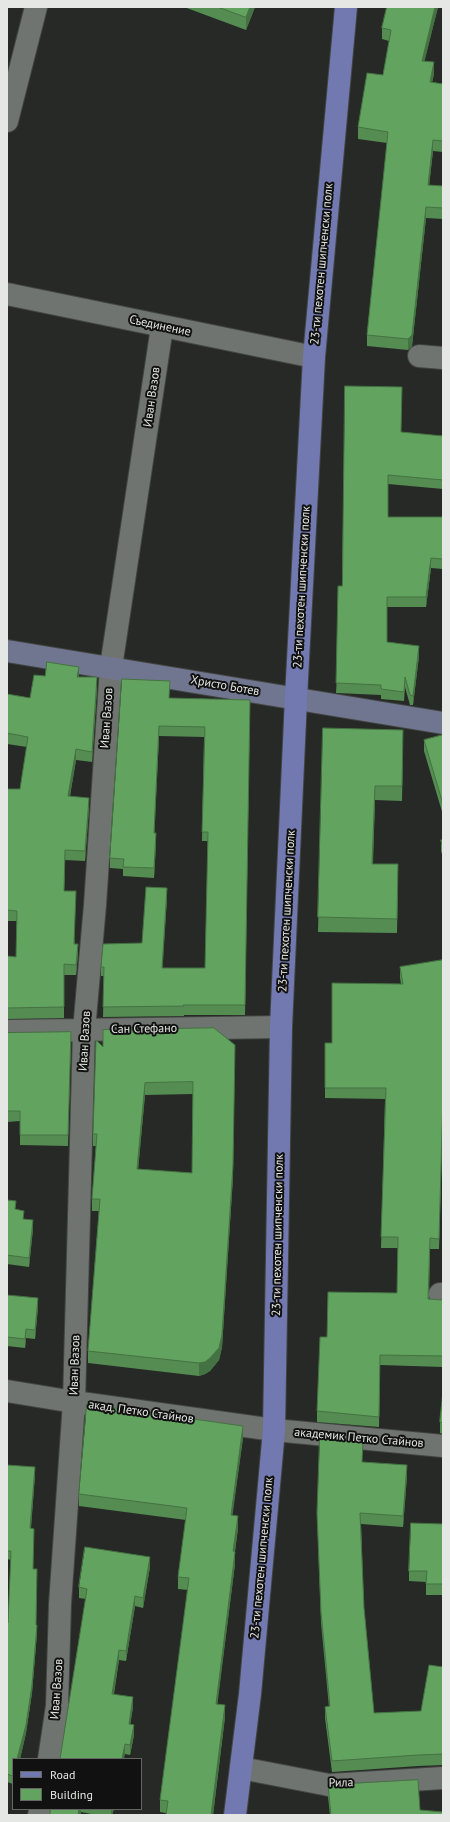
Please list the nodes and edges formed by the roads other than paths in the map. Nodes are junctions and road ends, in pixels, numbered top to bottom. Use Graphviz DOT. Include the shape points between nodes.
graph roads {
  1 [pos="36,7"];
  2 [pos="346,7"];
  3 [pos="7,121"];
  4 [pos="7,294"];
  5 [pos="162,327"];
  6 [pos="419,356"];
  7 [pos="314,357"];
  8 [pos="443,358"];
  9 [pos="7,651"];
  10 [pos="111,667"];
  11 [pos="296,698"];
  12 [pos="443,723"];
  13 [pos="281,1028"];
  14 [pos="84,1030"];
  15 [pos="7,1031"];
  16 [pos="7,1391"];
  17 [pos="74,1402"];
  18 [pos="274,1430"];
  19 [pos="443,1446"];
  20 [pos="49,1758"];
  21 [pos="241,1768"];
  22 [pos="443,1778"];
  23 [pos="235,1815"];
  1 -- 3 [label="street"];
  2 -- 7 [label="main road, 23-ти пехотен шипченски полк"];
  4 -- 5 [label="street, Съединение"];
  5 -- 7 [label="street, Съединение"];
  5 -- 10 [label="street, Иван Вазов"];
  6 -- 8 [label="street"];
  7 -- 11 [label="main road, 23-ти пехотен шипченски полк"];
  9 -- 10 [label="main road, Христо Ботев"];
  10 -- 11 [label="main road, Христо Ботев"];
  10 -- 14 [label="street, Иван Вазов"];
  11 -- 12 [label="main road, Христо Ботев"];
  11 -- 13 [label="main road, 23-ти пехотен шипченски полк"];
  13 -- 14 [label="street, Сан Стефано"];
  13 -- 18 [label="main road, 23-ти пехотен шипченски полк"];
  14 -- 15 [label="street, Сан Стефано"];
  14 -- 17 [label="street, Иван Вазов"];
  16 -- 17 [label="street, акад. Петко Стайнов"];
  17 -- 18 [label="street, акад. Петко Стайнов"];
  17 -- 20 [label="street, Иван Вазов" via="60,1604 58,1706"];
  18 -- 19 [label="street, академик Петко Стайнов"];
  18 -- 21 [label="main road, 23-ти пехотен шипченски полк"];
  21 -- 22 [label="street, Рила" via="329,1785"];
  21 -- 23 [label="main road, 23-ти пехотен шипченски полк"];
}
